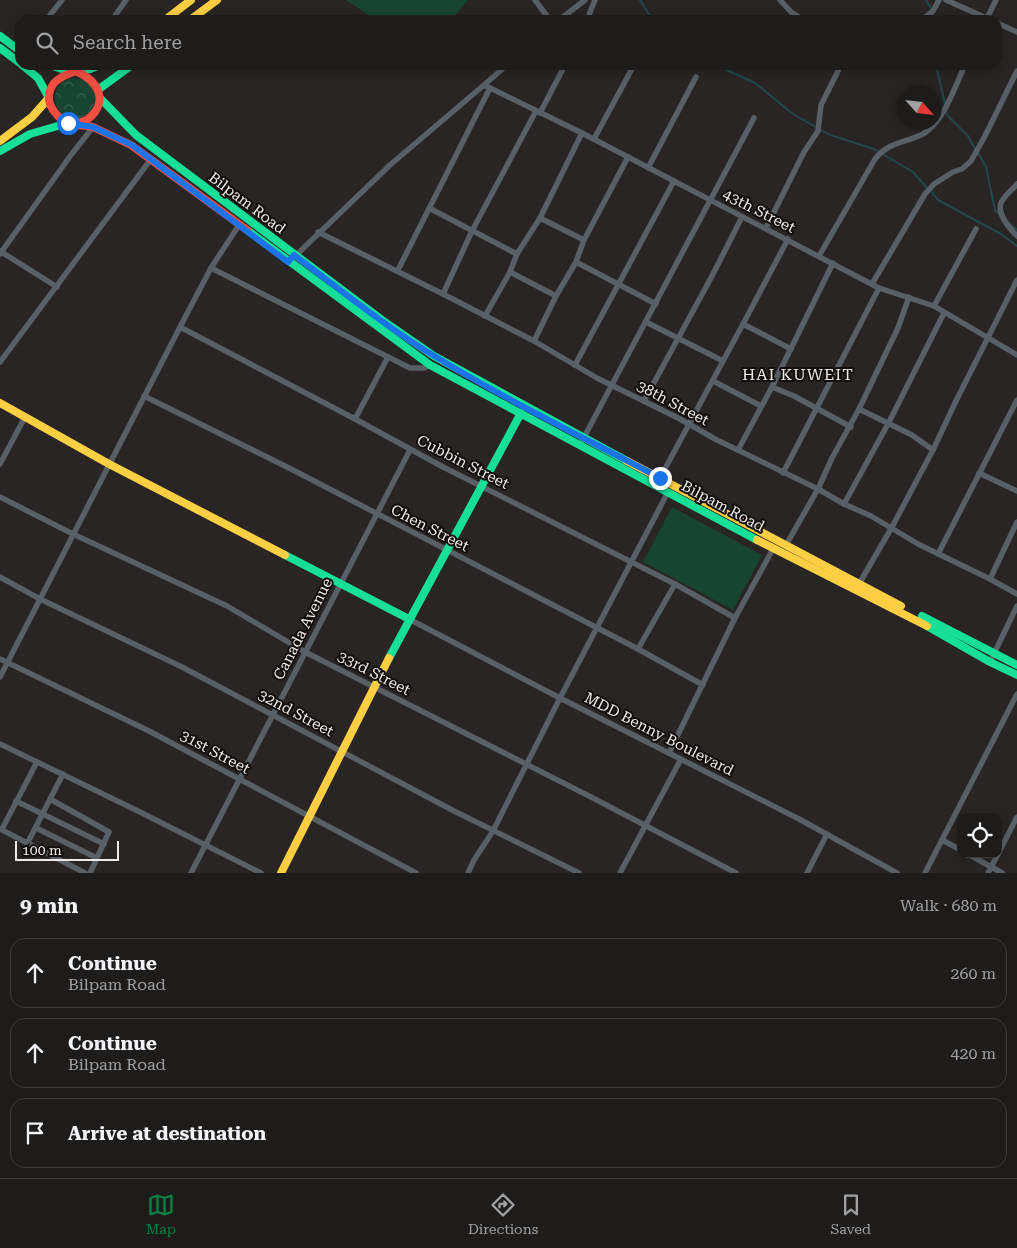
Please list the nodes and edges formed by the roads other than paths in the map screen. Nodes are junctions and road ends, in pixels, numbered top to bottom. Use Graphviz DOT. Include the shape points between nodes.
graph roads {
  1 [pos="62,0"];
  2 [pos="126,0"];
  3 [pos="191,0"];
  4 [pos="217,0"];
  5 [pos="585,0"];
  6 [pos="595,0"];
  7 [pos="780,0"];
  8 [pos="939,0"];
  9 [pos="946,0"];
  10 [pos="996,0"];
  11 [pos="537,1"];
  12 [pos="50,15"];
  13 [pos="116,15"];
  14 [pos="172,15"];
  15 [pos="197,15"];
  16 [pos="547,15"];
  17 [pos="566,15"];
  18 [pos="589,15"];
  19 [pos="796,15"];
  20 [pos="928,15"];
  21 [pos="979,15"];
  22 [pos="990,15"];
  23 [pos="1002,25"];
  24 [pos="1017,32"];
  25 [pos="0,36"];
  26 [pos="15,47"];
  27 [pos="0,48"];
  28 [pos="15,59"];
  29 [pos="28,70"];
  30 [pos="74,70"];
  31 [pos="78,70"];
  32 [pos="125,70"];
  33 [pos="502,70"];
  34 [pos="562,70"];
  35 [pos="631,70"];
  36 [pos="838,70"];
  37 [pos="963,70"];
  38 [pos="1017,71"];
  39 [pos="696,77"];
  40 [pos="487,86"];
  41 [pos="99,89"];
  42 [pos="48,98"];
  43 [pos="100,98"];
  44 [pos="538,112"];
  45 [pos="754,118"];
  46 [pos="70,124"];
  47 [pos="93,127"];
  48 [pos="582,133"];
  49 [pos="594,139"];
  50 [pos="0,142"];
  51 [pos="0,151"];
  52 [pos="628,158"];
  53 [pos="151,159"];
  54 [pos="648,168"];
  55 [pos="674,181"];
  56 [pos="1017,184"];
  57 [pos="711,200"];
  58 [pos="429,208"];
  59 [pos="742,217"];
  60 [pos="540,218"];
  61 [pos="239,225"];
  62 [pos="766,228"];
  63 [pos="976,229"];
  64 [pos="472,231"];
  65 [pos="318,232"];
  66 [pos="1017,236"];
  67 [pos="788,239"];
  68 [pos="584,240"];
  69 [pos="0,253"];
  70 [pos="517,254"];
  71 [pos="294,255"];
  72 [pos="819,256"];
  73 [pos="288,262"];
  74 [pos="576,262"];
  75 [pos="833,263"];
  76 [pos="211,268"];
  77 [pos="398,270"];
  78 [pos="510,272"];
  79 [pos="1017,280"];
  80 [pos="618,284"];
  81 [pos="872,284"];
  82 [pos="57,288"];
  83 [pos="879,288"];
  84 [pos="443,294"];
  85 [pos="556,296"];
  86 [pos="909,297"];
  87 [pos="656,304"];
  88 [pos="934,306"];
  89 [pos="944,313"];
  90 [pos="485,316"];
  91 [pos="646,322"];
  92 [pos="744,324"];
  93 [pos="180,327"];
  94 [pos="987,338"];
  95 [pos="678,339"];
  96 [pos="534,341"];
  97 [pos="791,349"];
  98 [pos="1017,355"];
  99 [pos="388,356"];
  100 [pos="723,361"];
  101 [pos="0,362"];
  102 [pos="430,365"];
  103 [pos="574,365"];
  104 [pos="713,381"];
  105 [pos="612,385"];
  106 [pos="772,387"];
  107 [pos="144,396"];
  108 [pos="1017,400"];
  109 [pos="644,402"];
  110 [pos="0,403"];
  111 [pos="761,406"];
  112 [pos="817,409"];
  113 [pos="860,409"];
  114 [pos="521,412"];
  115 [pos="25,417"];
  116 [pos="355,419"];
  117 [pos="689,424"];
  118 [pos="888,424"];
  119 [pos="851,427"];
  120 [pos="582,442"];
  121 [pos="410,450"];
  122 [pos="738,450"];
  123 [pos="933,450"];
  124 [pos="0,464"];
  125 [pos="109,464"];
  126 [pos="783,473"];
  127 [pos="979,473"];
  128 [pos="660,478"];
  129 [pos="482,486"];
  130 [pos="818,489"];
  131 [pos="1017,491"];
  132 [pos="668,492"];
  133 [pos="0,497"];
  134 [pos="844,504"];
  135 [pos="377,514"];
  136 [pos="1017,522"];
  137 [pos="892,527"];
  138 [pos="73,534"];
  139 [pos="786,545"];
  140 [pos="773,549"];
  141 [pos="445,550"];
  142 [pos="938,554"];
  143 [pos="631,562"];
  144 [pos="0,578"];
  145 [pos="990,579"];
  146 [pos="340,584"];
  147 [pos="675,584"];
  148 [pos="859,584"];
  149 [pos="1017,594"];
  150 [pos="40,599"];
  151 [pos="1017,606"];
  152 [pos="736,618"];
  153 [pos="408,619"];
  154 [pos="597,628"];
  155 [pos="638,649"];
  156 [pos="305,652"];
  157 [pos="994,654"];
  158 [pos="0,659"];
  159 [pos="990,662"];
  160 [pos="8,663"];
  161 [pos="1017,665"];
  162 [pos="1017,676"];
  163 [pos="0,677"];
  164 [pos="703,685"];
  165 [pos="374,687"];
  166 [pos="1017,694"];
  167 [pos="560,698"];
  168 [pos="273,715"];
  169 [pos="0,744"];
  170 [pos="342,751"];
  171 [pos="669,753"];
  172 [pos="681,759"];
  173 [pos="37,762"];
  174 [pos="526,765"];
  175 [pos="63,774"];
  176 [pos="240,780"];
  177 [pos="50,799"];
  178 [pos="16,801"];
  179 [pos="43,813"];
  180 [pos="311,817"];
  181 [pos="1017,817"];
  182 [pos="644,826"];
  183 [pos="36,828"];
  184 [pos="1,829"];
  185 [pos="493,831"];
  186 [pos="827,834"];
  187 [pos="942,840"];
  188 [pos="28,842"];
  189 [pos="104,844"];
  190 [pos="207,845"];
  191 [pos="1002,846"];
  192 [pos="957,848"];
  193 [pos="97,858"];
  194 [pos="974,858"];
  195 [pos="996,858"];
  196 [pos="990,870"];
  197 [pos="85,873"];
  198 [pos="90,873"];
  199 [pos="192,873"];
  200 [pos="261,873"];
  201 [pos="281,873"];
  202 [pos="416,873"];
  203 [pos="468,873"];
  204 [pos="579,873"];
  205 [pos="620,873"];
  206 [pos="736,873"];
  207 [pos="807,873"];
  208 [pos="897,873"];
  209 [pos="925,873"];
  210 [pos="1002,873"];
  1 -- 12 [label="street"];
  2 -- 13 [label="street"];
  3 -- 14 [label="main road"];
  4 -- 15 [label="main road"];
  5 -- 17 [label="street"];
  6 -- 18 [label="street"];
  7 -- 19 [label="street"];
  8 -- 20 [label="street"];
  9 -- 21 [label="street"];
  10 -- 22 [label="street"];
  11 -- 16 [label="street"];
  23 -- 24 [label="street"];
  25 -- 26 [label="main road"];
  27 -- 28 [label="main road"];
  29 -- 42 [label="main road" via="38,78"];
  30 -- 42 [label="main road" via="55,80"];
  31 -- 41 [label="main road" via="89,76"];
  32 -- 41 [label="main road"];
  33 -- 40 [label="street"];
  34 -- 44 [label="street"];
  35 -- 49 [label="street"];
  36 -- 62 [label="street" via="821,105 819,129"];
  37 -- 72 [label="street" via="932,127 887,147 876,158"];
  38 -- 81 [label="street" via="971,161 924,194"];
  39 -- 54 [label="street"];
  40 -- 44 [label="street, 43th Street"];
  40 -- 58 [label="street"];
  40 -- 65 [label="street" via="390,165"];
  41 -- 43 [label="main road"];
  42 -- 46 [label="main road" via="56,117"];
  42 -- 50 [label="main road" via="40,111"];
  43 -- 46 [label="main road" via="92,117"];
  43 -- 71 [label="main road, Bilpam Road" via="136,136"];
  44 -- 48 [label="street, 43th Street"];
  44 -- 64 [label="street"];
  45 -- 57 [label="street"];
  46 -- 47 [label="main road, Bilpam Road"];
  46 -- 51 [label="main road" via="30,134"];
  47 -- 53 [label="main road, Bilpam Road"];
  47 -- 69 [label="street"];
  48 -- 49 [label="street, 43th Street"];
  48 -- 60 [label="street"];
  49 -- 52 [label="street, 43th Street"];
  52 -- 54 [label="street, 43th Street"];
  52 -- 68 [label="street"];
  53 -- 61 [label="main road, Bilpam Road"];
  53 -- 82 [label="street"];
  54 -- 55 [label="street, 43th Street"];
  55 -- 57 [label="street, 43th Street"];
  55 -- 80 [label="street"];
  56 -- 66 [label="street" via="1001,203 1008,227"];
  57 -- 59 [label="street, 43th Street"];
  57 -- 87 [label="street"];
  58 -- 64 [label="street"];
  58 -- 77 [label="street"];
  59 -- 62 [label="street, 43th Street"];
  59 -- 95 [label="street"];
  60 -- 68 [label="street"];
  60 -- 70 [label="street"];
  61 -- 73 [label="main road, Bilpam Road"];
  61 -- 76 [label="street"];
  62 -- 67 [label="street, 43th Street"];
  63 -- 88 [label="street"];
  64 -- 70 [label="street"];
  64 -- 84 [label="street"];
  65 -- 71 [label="street"];
  65 -- 77 [label="street, 38th Street"];
  67 -- 72 [label="street, 43th Street"];
  67 -- 92 [label="street"];
  68 -- 74 [label="street"];
  69 -- 82 [label="street"];
  70 -- 78 [label="street"];
  71 -- 73 [label="street"];
  71 -- 120 [label="main road, Bilpam Road" via="434,356"];
  72 -- 75 [label="street, 43th Street"];
  73 -- 102 [label="main road, Bilpam Road"];
  74 -- 80 [label="street"];
  74 -- 85 [label="street"];
  75 -- 81 [label="street, 43th Street"];
  75 -- 97 [label="street"];
  76 -- 93 [label="street"];
  76 -- 99 [label="street"];
  77 -- 84 [label="street, 38th Street"];
  78 -- 85 [label="street"];
  78 -- 90 [label="street"];
  79 -- 94 [label="street"];
  80 -- 87 [label="street"];
  80 -- 103 [label="street"];
  81 -- 83 [label="street, 43th Street"];
  82 -- 101 [label="street"];
  83 -- 86 [label="street, 43th Street"];
  83 -- 112 [label="street"];
  84 -- 90 [label="street, 38th Street"];
  85 -- 96 [label="street"];
  86 -- 88 [label="street, 43th Street"];
  86 -- 113 [label="street"];
  87 -- 91 [label="street"];
  88 -- 89 [label="street, 43th Street"];
  89 -- 94 [label="street, 43th Street"];
  89 -- 118 [label="street"];
  90 -- 96 [label="street, 38th Street"];
  91 -- 95 [label="street"];
  91 -- 105 [label="street"];
  92 -- 97 [label="street"];
  92 -- 100 [label="street"];
  93 -- 107 [label="street"];
  93 -- 116 [label="street, Cubbin Street"];
  94 -- 98 [label="street, 43th Street"];
  94 -- 123 [label="street"];
  95 -- 100 [label="street"];
  95 -- 109 [label="street"];
  96 -- 103 [label="street, 38th Street"];
  97 -- 106 [label="street"];
  99 -- 102 [label="street" via="410,368"];
  99 -- 116 [label="street"];
  100 -- 104 [label="street"];
  102 -- 114 [label="main road, Bilpam Road"];
  103 -- 105 [label="street, 38th Street"];
  104 -- 111 [label="street"];
  104 -- 117 [label="street"];
  105 -- 109 [label="street, 38th Street"];
  105 -- 120 [label="street"];
  106 -- 111 [label="street"];
  106 -- 112 [label="street"];
  107 -- 125 [label="street"];
  107 -- 135 [label="street, Chen Street"];
  108 -- 127 [label="street"];
  109 -- 117 [label="street, 38th Street"];
  110 -- 115 [label="main road"];
  111 -- 122 [label="street"];
  112 -- 119 [label="street"];
  112 -- 126 [label="street"];
  113 -- 118 [label="street"];
  113 -- 119 [label="street"];
  114 -- 120 [label="main road, Bilpam Road"];
  114 -- 129 [label="main road"];
  115 -- 124 [label="street"];
  115 -- 125 [label="main road"];
  116 -- 121 [label="street, Cubbin Street"];
  117 -- 122 [label="street, 38th Street"];
  117 -- 128 [label="street"];
  118 -- 123 [label="street"];
  118 -- 134 [label="street"];
  119 -- 130 [label="street"];
  120 -- 128 [label="main road, Bilpam Road"];
  120 -- 132 [label="main road, Bilpam Road"];
  121 -- 129 [label="street, Cubbin Street"];
  121 -- 135 [label="street, Canada Avenue"];
  122 -- 126 [label="street, 38th Street"];
  123 -- 137 [label="street"];
  125 -- 138 [label="street"];
  125 -- 146 [label="main road"];
  126 -- 130 [label="street, 38th Street"];
  127 -- 131 [label="street"];
  127 -- 142 [label="street"];
  128 -- 139 [label="main road, Bilpam Road"];
  129 -- 141 [label="main road"];
  129 -- 143 [label="street, Cubbin Street"];
  130 -- 134 [label="street, 38th Street"];
  130 -- 139 [label="street"];
  132 -- 140 [label="main road, Bilpam Road"];
  132 -- 143 [label="street"];
  133 -- 138 [label="street, 33rd Street"];
  134 -- 137 [label="street, 38th Street"];
  135 -- 141 [label="street, Chen Street"];
  135 -- 146 [label="street, Canada Avenue"];
  136 -- 145 [label="street"];
  137 -- 142 [label="street, 38th Street"];
  137 -- 148 [label="street"];
  138 -- 150 [label="street"];
  138 -- 156 [label="street, 33rd Street" via="227,606"];
  139 -- 148 [label="main road, Bilpam Road"];
  140 -- 152 [label="street"];
  140 -- 159 [label="main road, Bilpam Road" via="915,619"];
  141 -- 153 [label="main road"];
  141 -- 154 [label="street, Chen Street"];
  142 -- 145 [label="street, 38th Street"];
  143 -- 147 [label="street, Cubbin Street"];
  143 -- 154 [label="street"];
  144 -- 150 [label="street, 32nd Street"];
  145 -- 149 [label="street, 38th Street"];
  146 -- 153 [label="main road"];
  146 -- 156 [label="street, Canada Avenue"];
  147 -- 152 [label="street, Cubbin Street"];
  147 -- 155 [label="street"];
  148 -- 157 [label="main road, Bilpam Road"];
  150 -- 160 [label="street"];
  150 -- 168 [label="street, 32nd Street" via="182,666"];
  151 -- 157 [label="street"];
  152 -- 164 [label="street"];
  153 -- 165 [label="main road"];
  153 -- 167 [label="street, MDD Benny Boulevard"];
  154 -- 155 [label="street, Chen Street"];
  154 -- 167 [label="street"];
  155 -- 164 [label="street, Chen Street"];
  156 -- 165 [label="street, 33rd Street"];
  156 -- 168 [label="street, Canada Avenue"];
  157 -- 159 [label="street"];
  157 -- 161 [label="main road, Bilpam Road"];
  158 -- 160 [label="street, 31st Street"];
  159 -- 162 [label="main road, Bilpam Road"];
  160 -- 163 [label="street"];
  160 -- 176 [label="street, 31st Street"];
  164 -- 171 [label="street"];
  165 -- 170 [label="main road"];
  165 -- 174 [label="street, 33rd Street"];
  166 -- 187 [label="street"];
  167 -- 171 [label="street, MDD Benny Boulevard"];
  167 -- 174 [label="street"];
  168 -- 170 [label="street, 32nd Street"];
  168 -- 176 [label="street, Canada Avenue"];
  169 -- 173 [label="street"];
  170 -- 180 [label="main road"];
  170 -- 185 [label="street, 32nd Street"];
  171 -- 172 [label="street, MDD Benny Boulevard"];
  172 -- 182 [label="street"];
  172 -- 186 [label="street, MDD Benny Boulevard"];
  173 -- 175 [label="street"];
  173 -- 178 [label="street"];
  174 -- 182 [label="street, 33rd Street"];
  174 -- 185 [label="street"];
  175 -- 177 [label="street"];
  175 -- 190 [label="street"];
  176 -- 180 [label="street, 31st Street"];
  176 -- 190 [label="street, Canada Avenue"];
  177 -- 179 [label="street"];
  177 -- 189 [label="street" via="108,831"];
  178 -- 179 [label="street"];
  178 -- 184 [label="street"];
  179 -- 183 [label="street"];
  179 -- 189 [label="street"];
  180 -- 201 [label="main road"];
  180 -- 202 [label="street, 31st Street"];
  181 -- 191 [label="street"];
  182 -- 205 [label="street"];
  182 -- 206 [label="street, 33rd Street"];
  183 -- 188 [label="street"];
  183 -- 193 [label="street"];
  184 -- 188 [label="street"];
  185 -- 203 [label="street"];
  185 -- 204 [label="street, 32nd Street"];
  186 -- 207 [label="street"];
  186 -- 208 [label="street, MDD Benny Boulevard"];
  187 -- 192 [label="street"];
  187 -- 209 [label="street"];
  188 -- 197 [label="street"];
  189 -- 193 [label="street"];
  190 -- 199 [label="street, Canada Avenue"];
  190 -- 200 [label="street"];
  193 -- 198 [label="street"];
  194 -- 196 [label="street"];
  195 -- 196 [label="street"];
  196 -- 210 [label="street"];
}
